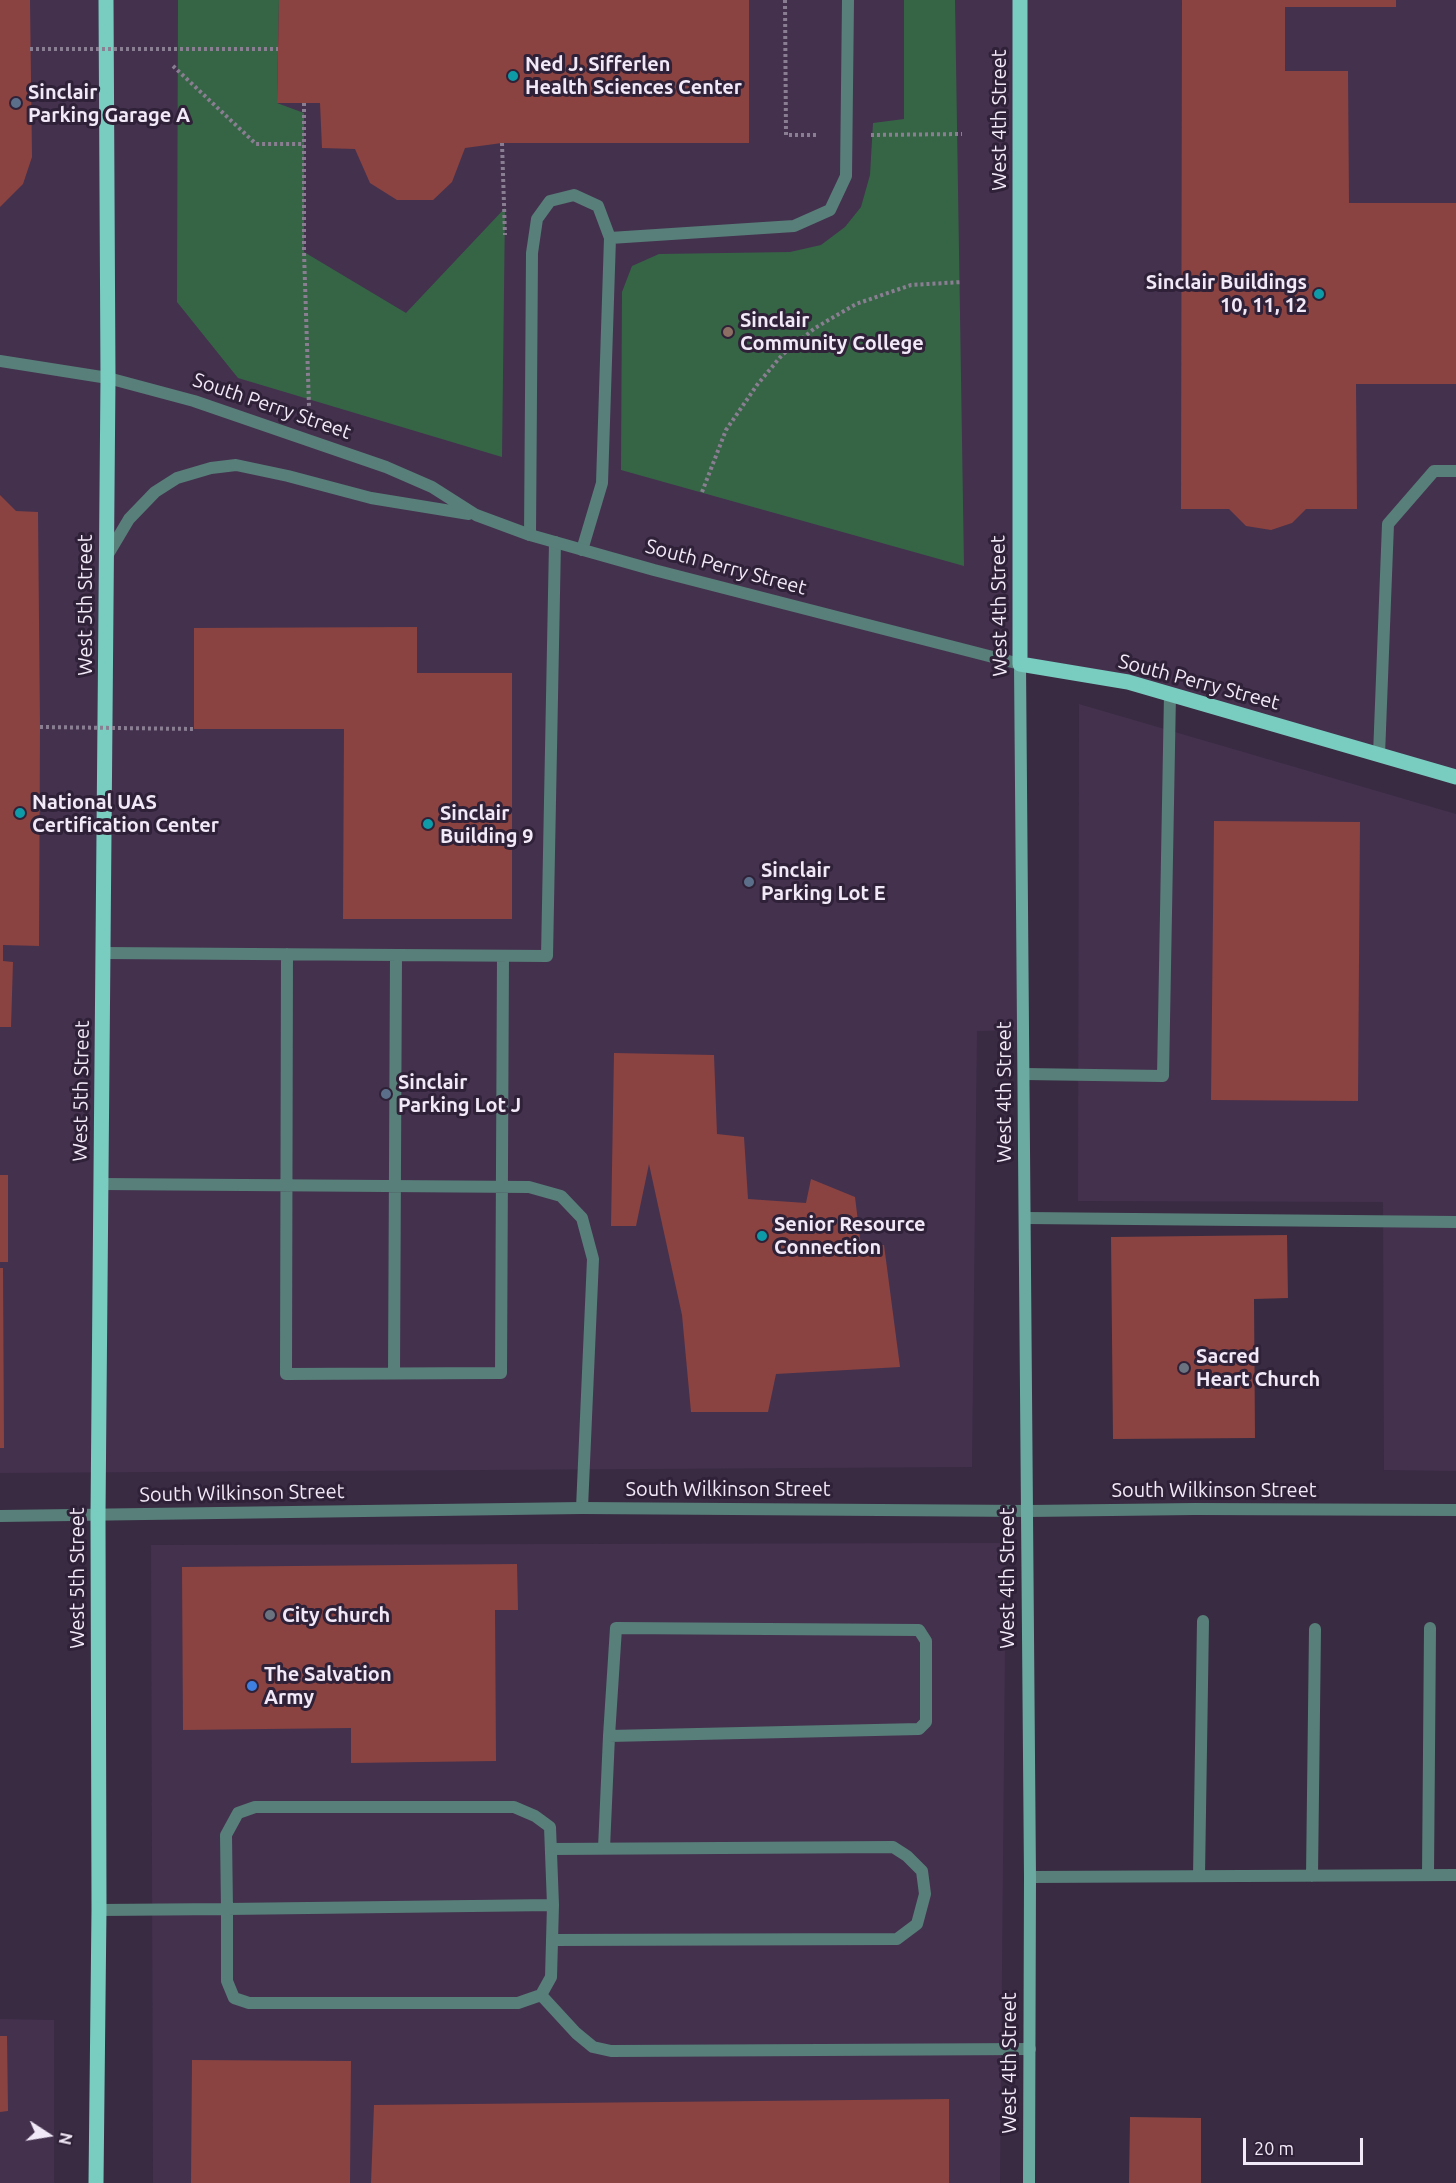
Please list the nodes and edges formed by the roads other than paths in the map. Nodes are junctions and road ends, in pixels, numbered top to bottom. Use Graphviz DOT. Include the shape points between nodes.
graph roads {
  1 [pos="106,0"];
  2 [pos="848,0"];
  3 [pos="1020,0"];
  4 [pos="610,238"];
  5 [pos="0,361"];
  6 [pos="108,378"];
  7 [pos="1456,471"];
  8 [pos="476,515"];
  9 [pos="530,534"];
  10 [pos="555,542"];
  11 [pos="582,550"];
  12 [pos="106,557"];
  13 [pos="1020,664"];
  14 [pos="1170,694"];
  15 [pos="1379,755"];
  16 [pos="1456,777"];
  17 [pos="104,953"];
  18 [pos="287,954"];
  19 [pos="396,955"];
  20 [pos="503,956"];
  21 [pos="1025,1074"];
  22 [pos="101,1184"];
  23 [pos="286,1185"];
  24 [pos="394,1186"];
  25 [pos="502,1186"];
  26 [pos="1026,1218"];
  27 [pos="1456,1222"];
  28 [pos="394,1373"];
  29 [pos="582,1508"];
  30 [pos="1456,1510"];
  31 [pos="1028,1511"];
  32 [pos="98,1515"];
  33 [pos="0,1516"];
  34 [pos="1203,1621"];
  35 [pos="1430,1628"];
  36 [pos="1315,1629"];
  37 [pos="609,1736"];
  38 [pos="604,1848"];
  39 [pos="551,1849"];
  40 [pos="1428,1875"];
  41 [pos="1456,1875"];
  42 [pos="1199,1876"];
  43 [pos="1312,1876"];
  44 [pos="1030,1877"];
  45 [pos="553,1905"];
  46 [pos="227,1909"];
  47 [pos="99,1910"];
  48 [pos="552,1940"];
  49 [pos="541,1995"];
  50 [pos="1030,2049"];
  51 [pos="96,2183"];
  52 [pos="1029,2183"];
  1 -- 6 [label="main road, West 5th Street"];
  2 -- 4 [label="street" via="846,176 830,210 794,226"];
  3 -- 13 [label="main road, West 4th Street"];
  4 -- 9 [label="street" via="598,206 574,195 550,201 537,219 532,254"];
  4 -- 11 [label="street" via="602,483"];
  5 -- 6 [label="street, South Perry Street"];
  6 -- 8 [label="street, South Perry Street" via="194,401 386,467 432,487"];
  6 -- 12 [label="main road, West 5th Street"];
  7 -- 15 [label="street" via="1434,471 1388,524"];
  8 -- 9 [label="street, South Perry Street"];
  8 -- 12 [label="street" via="371,498 236,465 177,478 154,492 129,519"];
  9 -- 10 [label="street, South Perry Street"];
  10 -- 11 [label="street, South Perry Street"];
  10 -- 20 [label="street" via="547,956"];
  11 -- 13 [label="street, South Perry Street"];
  12 -- 17 [label="main road, West 5th Street"];
  13 -- 14 [label="main road, South Perry Street" via="1128,682"];
  13 -- 21 [label="main road, West 4th Street"];
  14 -- 15 [label="main road, South Perry Street"];
  14 -- 21 [label="street" via="1162,1076"];
  15 -- 16 [label="main road, South Perry Street"];
  17 -- 18 [label="street"];
  17 -- 22 [label="main road, West 5th Street"];
  18 -- 19 [label="street"];
  18 -- 23 [label="street"];
  19 -- 20 [label="street"];
  19 -- 24 [label="street"];
  20 -- 25 [label="street"];
  21 -- 26 [label="main road, West 4th Street"];
  22 -- 23 [label="street"];
  22 -- 32 [label="main road, West 5th Street"];
  23 -- 24 [label="street"];
  23 -- 28 [label="street" via="286,1374"];
  24 -- 25 [label="street"];
  24 -- 28 [label="street"];
  25 -- 28 [label="street" via="501,1373"];
  25 -- 29 [label="street" via="530,1187 561,1196 582,1218 593,1259"];
  26 -- 27 [label="street"];
  26 -- 31 [label="main road, West 4th Street"];
  29 -- 31 [label="street, South Wilkinson Street"];
  29 -- 32 [label="street, South Wilkinson Street"];
  30 -- 31 [label="street, South Wilkinson Street"];
  31 -- 44 [label="main road, West 4th Street"];
  32 -- 33 [label="street, South Wilkinson Street"];
  32 -- 47 [label="main road, West 5th Street"];
  34 -- 42 [label="street"];
  35 -- 40 [label="street"];
  36 -- 43 [label="street"];
  37 -- 37 [label="street" via="616,1628 919,1630 926,1641 926,1722 919,1729"];
  37 -- 38 [label="street"];
  38 -- 39 [label="street"];
  38 -- 48 [label="street" via="893,1847 922,1871 925,1894 917,1924 897,1939"];
  39 -- 45 [label="street"];
  39 -- 46 [label="street" via="550,1827 514,1807 255,1807 237,1813 226,1834"];
  40 -- 41 [label="street"];
  40 -- 43 [label="street"];
  42 -- 43 [label="street"];
  42 -- 44 [label="street"];
  44 -- 50 [label="main road, West 4th Street"];
  45 -- 46 [label="street"];
  45 -- 48 [label="street"];
  46 -- 47 [label="street"];
  46 -- 49 [label="street" via="227,1981 234,1998 249,2003 518,2003"];
  47 -- 51 [label="main road, West 5th Street"];
  48 -- 49 [label="street" via="551,1977"];
  49 -- 50 [label="street" via="593,2047 611,2051"];
  50 -- 52 [label="main road, West 4th Street"];
}
